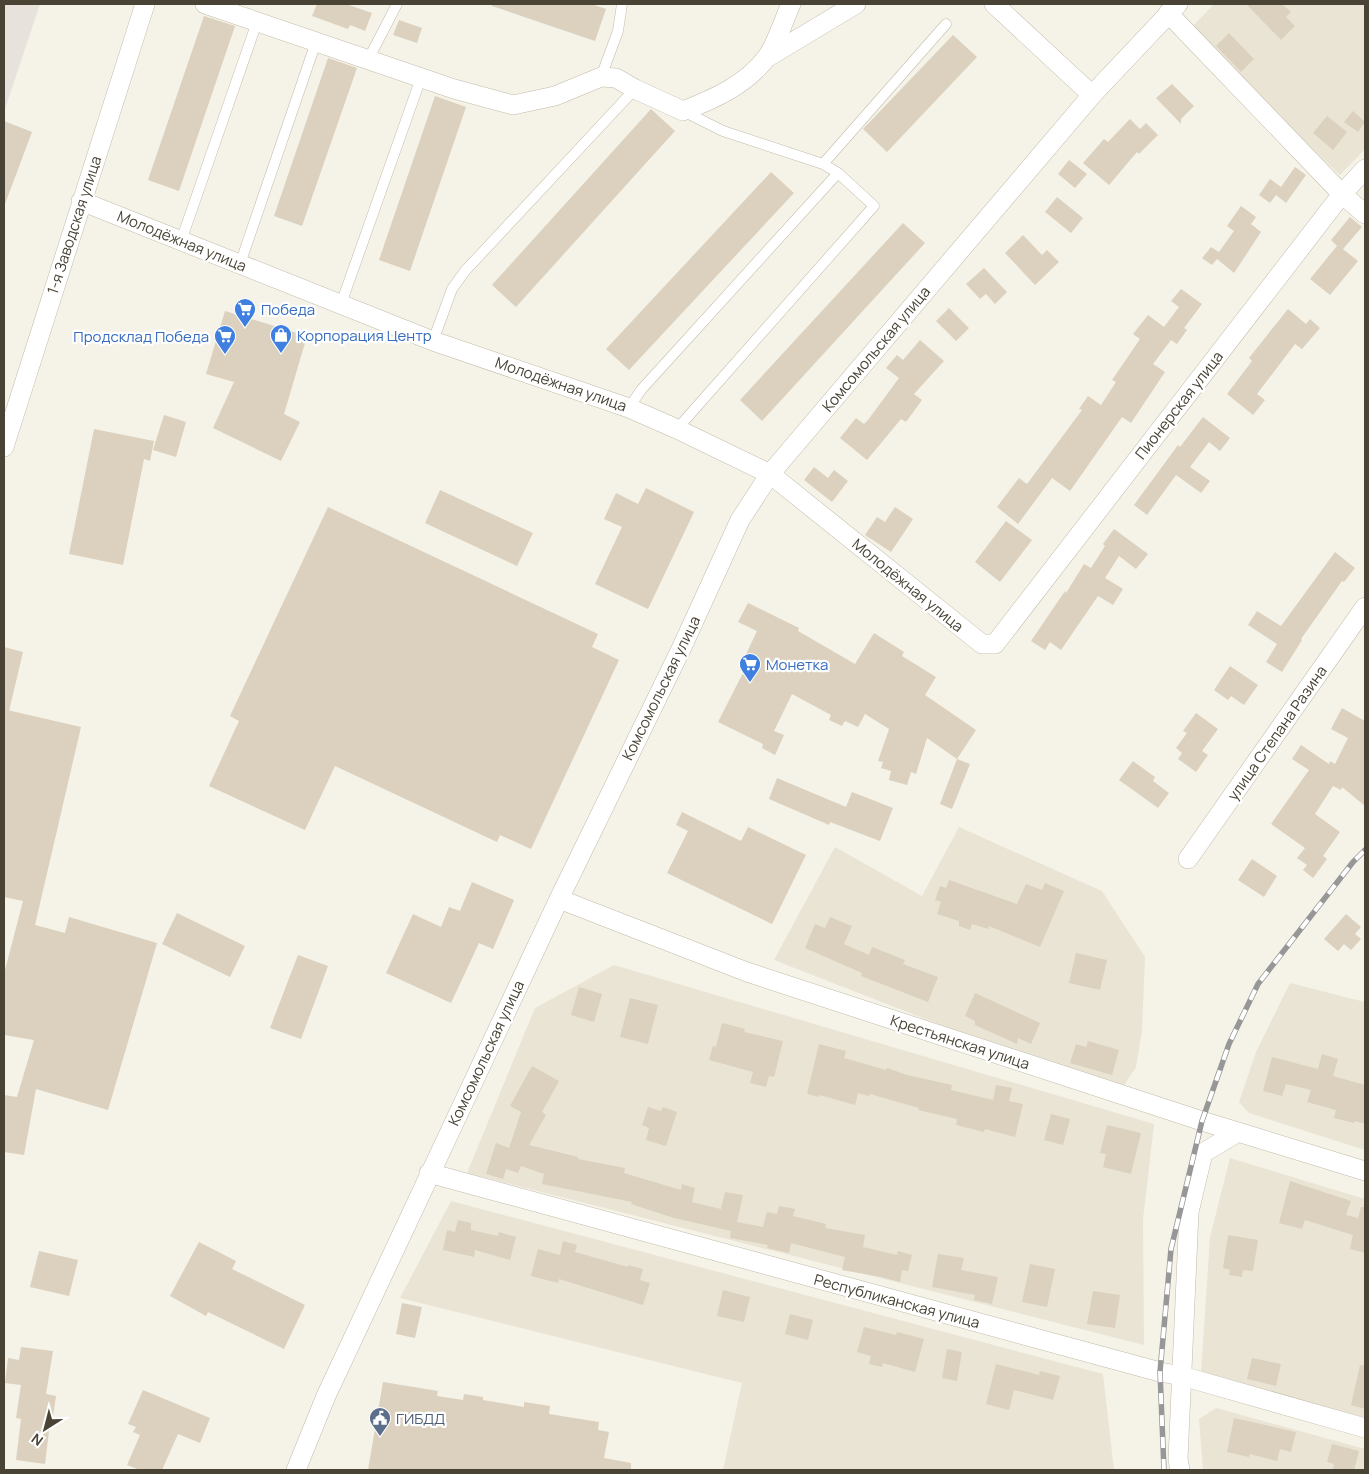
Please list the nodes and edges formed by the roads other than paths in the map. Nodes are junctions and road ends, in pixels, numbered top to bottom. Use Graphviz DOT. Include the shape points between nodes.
graph roads {
  1 [pos="145,4"];
  2 [pos="205,4"];
  3 [pos="398,4"];
  4 [pos="622,4"];
  5 [pos="791,4"];
  6 [pos="856,4"];
  7 [pos="994,4"];
  8 [pos="1173,9"];
  9 [pos="257,22"];
  10 [pos="946,24"];
  11 [pos="316,42"];
  12 [pos="768,57"];
  13 [pos="368,60"];
  14 [pos="421,78"];
  15 [pos="600,78"];
  16 [pos="635,89"];
  17 [pos="1092,95"];
  18 [pos="683,111"];
  19 [pos="823,164"];
  20 [pos="1365,169"];
  21 [pos="838,173"];
  22 [pos="1342,194"];
  23 [pos="81,201"];
  24 [pos="1365,214"];
  25 [pos="181,241"];
  26 [pos="240,264"];
  27 [pos="341,304"];
  28 [pos="433,341"];
  29 [pos="629,408"];
  30 [pos="677,428"];
  31 [pos="4,447"];
  32 [pos="770,474"];
  33 [pos="1365,607"];
  34 [pos="996,644"];
  35 [pos="1188,859"];
  36 [pos="559,899"];
  37 [pos="1238,1132"];
  38 [pos="1365,1171"];
  39 [pos="429,1173"];
  40 [pos="1182,1376"];
  41 [pos="1365,1428"];
  42 [pos="296,1470"];
  43 [pos="1180,1470"];
  1 -- 23 [label="street, 1-я Заводская улица"];
  2 -- 9 [label="street"];
  3 -- 13 [label="lane"];
  4 -- 15 [label="lane" via="618,31"];
  5 -- 12 [label="street"];
  6 -- 12 [label="street"];
  7 -- 17 [label="street"];
  8 -- 17 [label="street, Комсомольская улица"];
  8 -- 22 [label="street"];
  9 -- 11 [label="street"];
  9 -- 25 [label="lane"];
  10 -- 19 [label="lane"];
  11 -- 13 [label="street"];
  11 -- 26 [label="lane"];
  12 -- 18 [label="street" via="741,84"];
  13 -- 14 [label="street"];
  14 -- 15 [label="street" via="514,105 555,96"];
  14 -- 27 [label="lane"];
  15 -- 16 [label="street" via="616,78"];
  16 -- 18 [label="street"];
  16 -- 28 [label="lane" via="465,271 452,289"];
  17 -- 32 [label="street, Комсомольская улица"];
  18 -- 19 [label="lane" via="723,131"];
  19 -- 21 [label="lane"];
  20 -- 22 [label="street, Пионерская улица"];
  21 -- 29 [label="lane" via="641,390"];
  21 -- 30 [label="lane" via="874,206"];
  22 -- 24 [label="street"];
  22 -- 34 [label="street, Пионерская улица"];
  23 -- 25 [label="street, Молодёжная улица"];
  23 -- 31 [label="street, 1-я Заводская улица"];
  25 -- 26 [label="street, Молодёжная улица"];
  26 -- 27 [label="street, Молодёжная улица"];
  27 -- 28 [label="street, Молодёжная улица"];
  28 -- 29 [label="street, Молодёжная улица"];
  29 -- 30 [label="street, Молодёжная улица"];
  30 -- 32 [label="street, Молодёжная улица"];
  32 -- 34 [label="street, Молодёжная улица" via="982,644"];
  32 -- 36 [label="street, Комсомольская улица" via="740,520"];
  33 -- 35 [label="street, улица Степана Разина"];
  36 -- 37 [label="street, Крестьянская улица" via="747,972"];
  36 -- 39 [label="street, Комсомольская улица"];
  37 -- 38 [label="street, Крестьянская улица"];
  37 -- 40 [label="street" via="1203,1153 1189,1212"];
  39 -- 40 [label="street, Республиканская улица"];
  39 -- 42 [label="street, Комсомольская улица" via="326,1396"];
  40 -- 41 [label="street, Республиканская улица"];
  40 -- 43 [label="street"];
}
